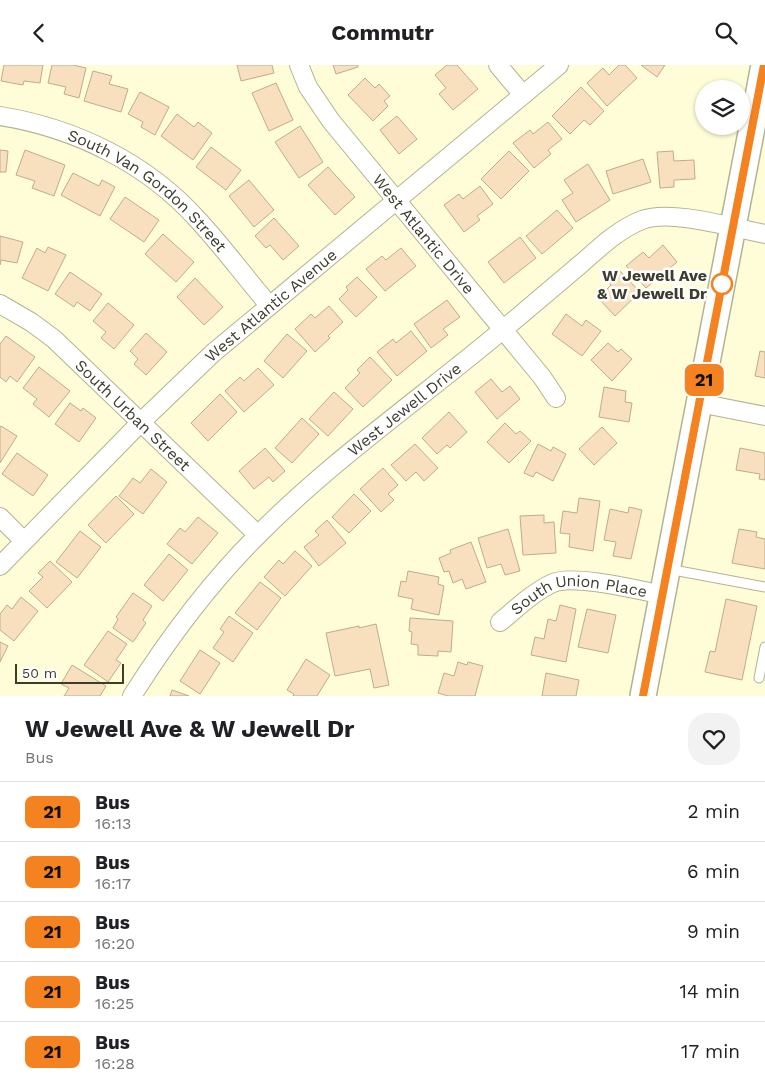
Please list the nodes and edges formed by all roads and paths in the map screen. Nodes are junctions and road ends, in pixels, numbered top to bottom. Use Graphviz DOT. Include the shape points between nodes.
graph roads {
  1 [pos="299,65"];
  2 [pos="498,65"];
  3 [pos="559,65"];
  4 [pos="764,65"];
  5 [pos="523,95"];
  6 [pos="0,116"];
  7 [pos="396,200"];
  8 [pos="733,228"];
  9 [pos="765,234"];
  10 [pos="0,304"];
  11 [pos="269,305"];
  12 [pos="503,330"];
  13 [pos="556,398"];
  14 [pos="699,403"];
  15 [pos="765,416"];
  16 [pos="141,422"];
  17 [pos="0,517"];
  18 [pos="258,535"];
  19 [pos="24,541"];
  20 [pos="0,566"];
  21 [pos="668,569"];
  22 [pos="765,587"];
  23 [pos="663,595"];
  24 [pos="500,622"];
  25 [pos="765,647"];
  26 [pos="759,678"];
  27 [pos="132,696"];
  28 [pos="643,696"];
  1 -- 7 [label="street, West Atlantic Drive" via="308,87 331,121"];
  2 -- 5 [label="street"];
  3 -- 5 [label="street, West Atlantic Avenue"];
  4 -- 8 [label="main road"];
  5 -- 7 [label="street, West Atlantic Avenue"];
  6 -- 11 [label="street, South Van Gordon Street" via="78,137 148,175 198,220"];
  7 -- 11 [label="street, West Atlantic Avenue"];
  7 -- 12 [label="street, West Atlantic Drive"];
  8 -- 9 [label="street"];
  8 -- 12 [label="street, West Jewell Drive" via="673,217 654,217 632,225 602,246"];
  8 -- 14 [label="main road"];
  10 -- 16 [label="street, South Urban Street" via="54,339"];
  11 -- 16 [label="street, West Atlantic Avenue" via="206,359"];
  12 -- 13 [label="street, West Atlantic Drive"];
  12 -- 18 [label="street, West Jewell Drive" via="319,479"];
  14 -- 15 [label="street"];
  14 -- 21 [label="main road"];
  16 -- 18 [label="street, South Urban Street"];
  16 -- 19 [label="street, West Atlantic Avenue"];
  17 -- 19 [label="street"];
  18 -- 27 [label="street, West Jewell Drive" via="187,617"];
  19 -- 20 [label="street, West Atlantic Avenue"];
  21 -- 22 [label="lane"];
  21 -- 23 [label="main road"];
  23 -- 24 [label="street, South Union Place" via="576,580 560,581 542,589"];
  23 -- 28 [label="main road"];
  25 -- 26 [label="lane"];
}
